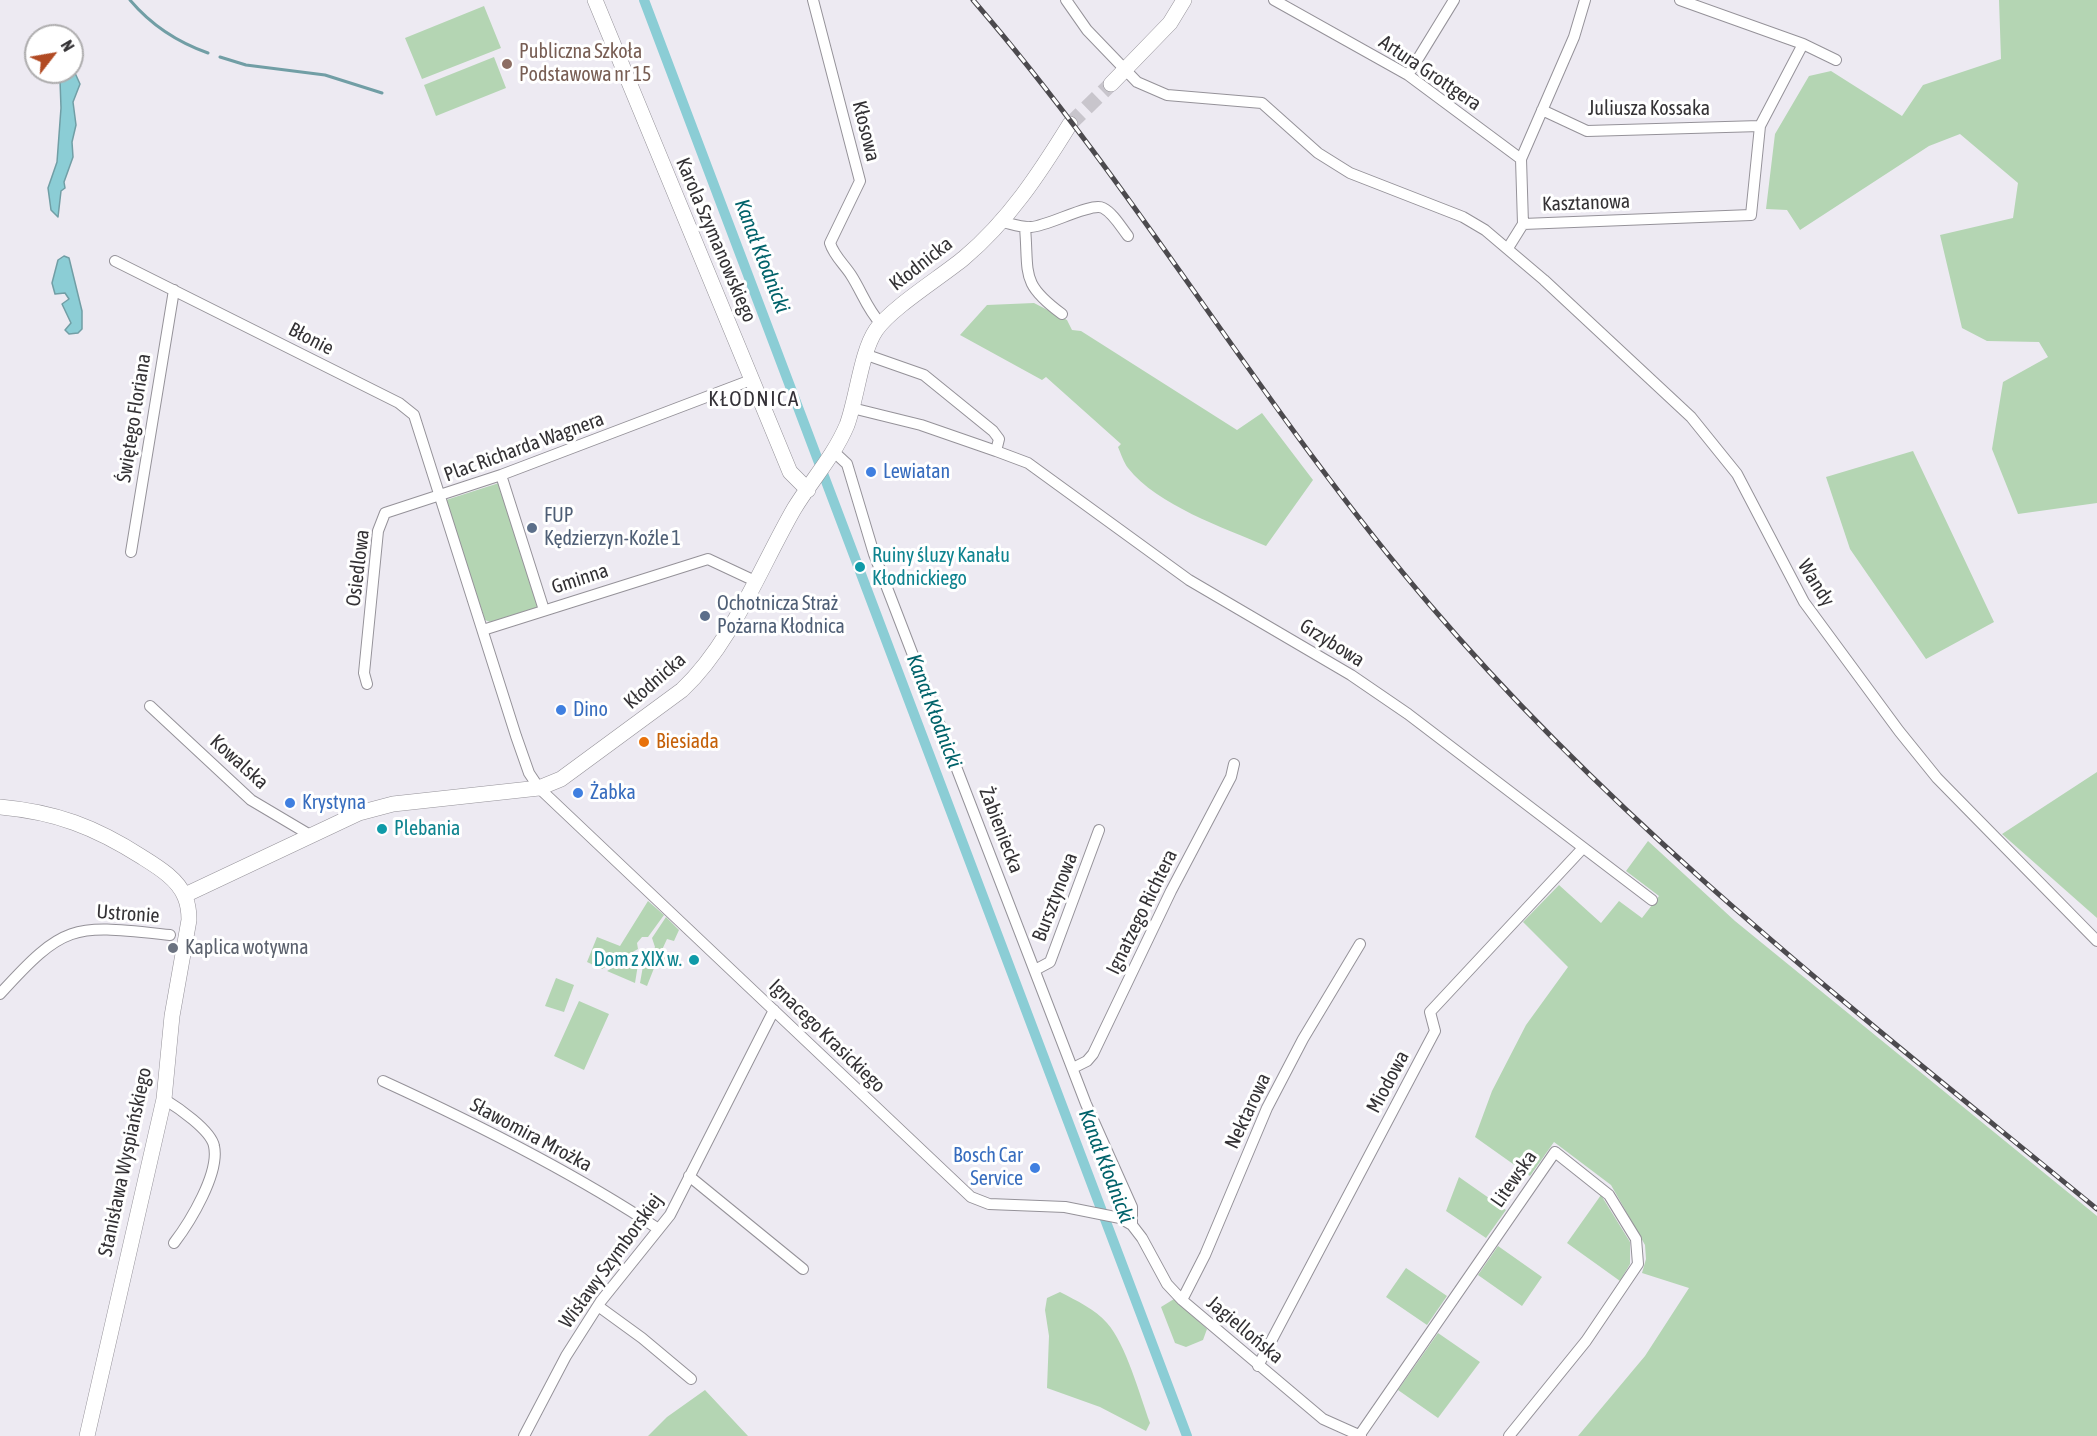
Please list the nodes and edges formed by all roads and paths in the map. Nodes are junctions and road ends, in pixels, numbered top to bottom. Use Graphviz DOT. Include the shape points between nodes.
graph roads {
  1 [pos="595,0"];
  2 [pos="813,0"];
  3 [pos="1066,0"];
  4 [pos="1184,0"];
  5 [pos="1454,0"];
  6 [pos="1585,0"];
  7 [pos="1680,0"];
  8 [pos="1281,2"];
  9 [pos="1803,44"];
  10 [pos="1836,60"];
  11 [pos="1126,70"];
  12 [pos="1408,75"];
  13 [pos="1111,84"];
  14 [pos="1542,110"];
  15 [pos="1070,124"];
  16 [pos="1760,126"];
  17 [pos="1521,159"];
  18 [pos="1003,222"];
  19 [pos="1523,224"];
  20 [pos="1025,227"];
  21 [pos="1128,236"];
  22 [pos="1508,248"];
  23 [pos="115,261"];
  24 [pos="174,290"];
  25 [pos="1062,314"];
  26 [pos="881,324"];
  27 [pos="867,355"];
  28 [pos="751,380"];
  29 [pos="852,408"];
  30 [pos="996,451"];
  31 [pos="831,453"];
  32 [pos="501,475"];
  33 [pos="808,490"];
  34 [pos="439,496"];
  35 [pos="131,552"];
  36 [pos="755,580"];
  37 [pos="544,610"];
  38 [pos="483,630"];
  39 [pos="367,684"];
  40 [pos="150,706"];
  41 [pos="1234,764"];
  42 [pos="539,788"];
  43 [pos="0,807"];
  44 [pos="1099,830"];
  45 [pos="310,835"];
  46 [pos="1583,848"];
  47 [pos="185,895"];
  48 [pos="1652,900"];
  49 [pos="170,935"];
  50 [pos="2097,940"];
  51 [pos="1360,944"];
  52 [pos="1035,970"];
  53 [pos="0,994"];
  54 [pos="774,1010"];
  55 [pos="1073,1068"];
  56 [pos="383,1081"];
  57 [pos="164,1099"];
  58 [pos="689,1176"];
  59 [pos="1132,1225"];
  60 [pos="657,1228"];
  61 [pos="174,1243"];
  62 [pos="803,1269"];
  63 [pos="1182,1300"];
  64 [pos="598,1306"];
  65 [pos="1258,1366"];
  66 [pos="691,1379"];
  67 [pos="87,1436"];
  68 [pos="524,1436"];
  69 [pos="1360,1436"];
  70 [pos="1509,1436"];
  1 -- 28 [label="main road, Karola Szymanowskiego"];
  2 -- 26 [label="street, Kłosowa" via="860,180 830,243 871,314"];
  3 -- 11 [label="street" via="1087,30"];
  4 -- 11 [label="main road" via="1170,23"];
  5 -- 12 [label="street"];
  6 -- 14 [label="street" via="1574,37"];
  7 -- 9 [label="street"];
  8 -- 12 [label="street, Artura Grottgera"];
  9 -- 10 [label="street"];
  9 -- 16 [label="street, Kasztanowa"];
  11 -- 13 [label="main road"];
  11 -- 22 [label="street" via="1137,82 1167,95 1262,103 1333,163 1463,217"];
  12 -- 17 [label="street, Artura Grottgera"];
  14 -- 16 [label="street, Juliusza Kossaka" via="1587,132"];
  14 -- 17 [label="street"];
  15 -- 18 [label="main road, Kłodnicka" via="1034,183"];
  16 -- 19 [label="street, Kasztanowa" via="1751,215"];
  17 -- 19 [label="street"];
  18 -- 20 [label="street"];
  18 -- 26 [label="main road, Kłodnicka"];
  19 -- 22 [label="street, Kasztanowa"];
  20 -- 21 [label="street" via="1059,220 1094,206 1112,215"];
  20 -- 25 [label="street" via="1030,284"];
  22 -- 50 [label="street, Wandy" via="1691,417 1716,446 1737,474 1804,602 1899,731 1937,778"];
  23 -- 24 [label="street, Błonie"];
  24 -- 34 [label="street, Błonie" via="399,403 414,415"];
  24 -- 35 [label="street, Świętego Floriana"];
  26 -- 27 [label="main road, Kłodnicka"];
  27 -- 29 [label="main road, Kłodnicka"];
  27 -- 30 [label="street" via="924,375 993,431 999,439"];
  28 -- 32 [label="street, Plac Richarda Wagnera"];
  28 -- 33 [label="main road, Karola Szymanowskiego" via="790,472"];
  29 -- 30 [label="street, Grzybowa" via="921,425"];
  29 -- 31 [label="main road, Kłodnicka"];
  30 -- 46 [label="street, Grzybowa" via="1028,463 1189,580 1351,675"];
  31 -- 33 [label="main road, Kłodnicka"];
  31 -- 52 [label="street, Żabieniecka" via="847,465 874,554"];
  32 -- 34 [label="street, Plac Richarda Wagnera"];
  32 -- 37 [label="street"];
  33 -- 36 [label="main road, Kłodnicka"];
  34 -- 38 [label="street, Plac Richarda Wagnera"];
  34 -- 39 [label="street, Osiedlowa" via="385,513 378,531 364,673"];
  36 -- 37 [label="street, Gminna" via="708,559"];
  36 -- 42 [label="main road, Kłodnicka" via="717,647 694,678 587,763"];
  37 -- 38 [label="street, Gminna"];
  38 -- 42 [label="street" via="529,773"];
  40 -- 45 [label="street, Kowalska" via="251,800"];
  41 -- 55 [label="street, Ignatzego Richtera" via="1232,777 1171,891 1093,1054 1087,1062"];
  42 -- 45 [label="main road, Kłodnicka" via="393,804 345,818"];
  42 -- 54 [label="street, Ignacego Krasickiego"];
  43 -- 47 [label="main road" via="60,817 98,830 162,869"];
  44 -- 52 [label="street, Bursztynowa" via="1050,962"];
  45 -- 47 [label="main road, Kłodnicka"];
  46 -- 48 [label="street, Grzybowa"];
  46 -- 65 [label="street, Miodowa" via="1430,1012 1435,1031"];
  47 -- 57 [label="main road, Stanisława Wyspiańskiego" via="189,920 172,1016"];
  49 -- 53 [label="street, Ustronie" via="83,929 65,935 40,952"];
  51 -- 63 [label="street, Nektarowa" via="1267,1108 1205,1256"];
  52 -- 55 [label="street, Żabieniecka"];
  54 -- 58 [label="street, Wisławy Szymborskiej"];
  54 -- 59 [label="street, Ignacego Krasickiego" via="971,1197 989,1204 1084,1209"];
  55 -- 59 [label="street, Żabieniecka" via="1132,1207"];
  56 -- 60 [label="street, Sławomira Mrożka" via="495,1135"];
  57 -- 61 [label="street" via="203,1129 215,1146 205,1191"];
  57 -- 67 [label="main road, Stanisława Wyspiańskiego"];
  58 -- 60 [label="street, Wisławy Szymborskiej" via="670,1215"];
  58 -- 62 [label="street"];
  59 -- 63 [label="street, Jagiellońska" via="1167,1284"];
  60 -- 64 [label="street, Wisławy Szymborskiej"];
  63 -- 65 [label="street, Jagiellońska"];
  64 -- 66 [label="street"];
  64 -- 68 [label="street, Wisławy Szymborskiej" via="566,1356"];
  65 -- 69 [label="street, Jagiellońska" via="1323,1419"];
  69 -- 70 [label="street, Litewska" via="1555,1152 1609,1195 1636,1239 1638,1264 1581,1347"];
}
